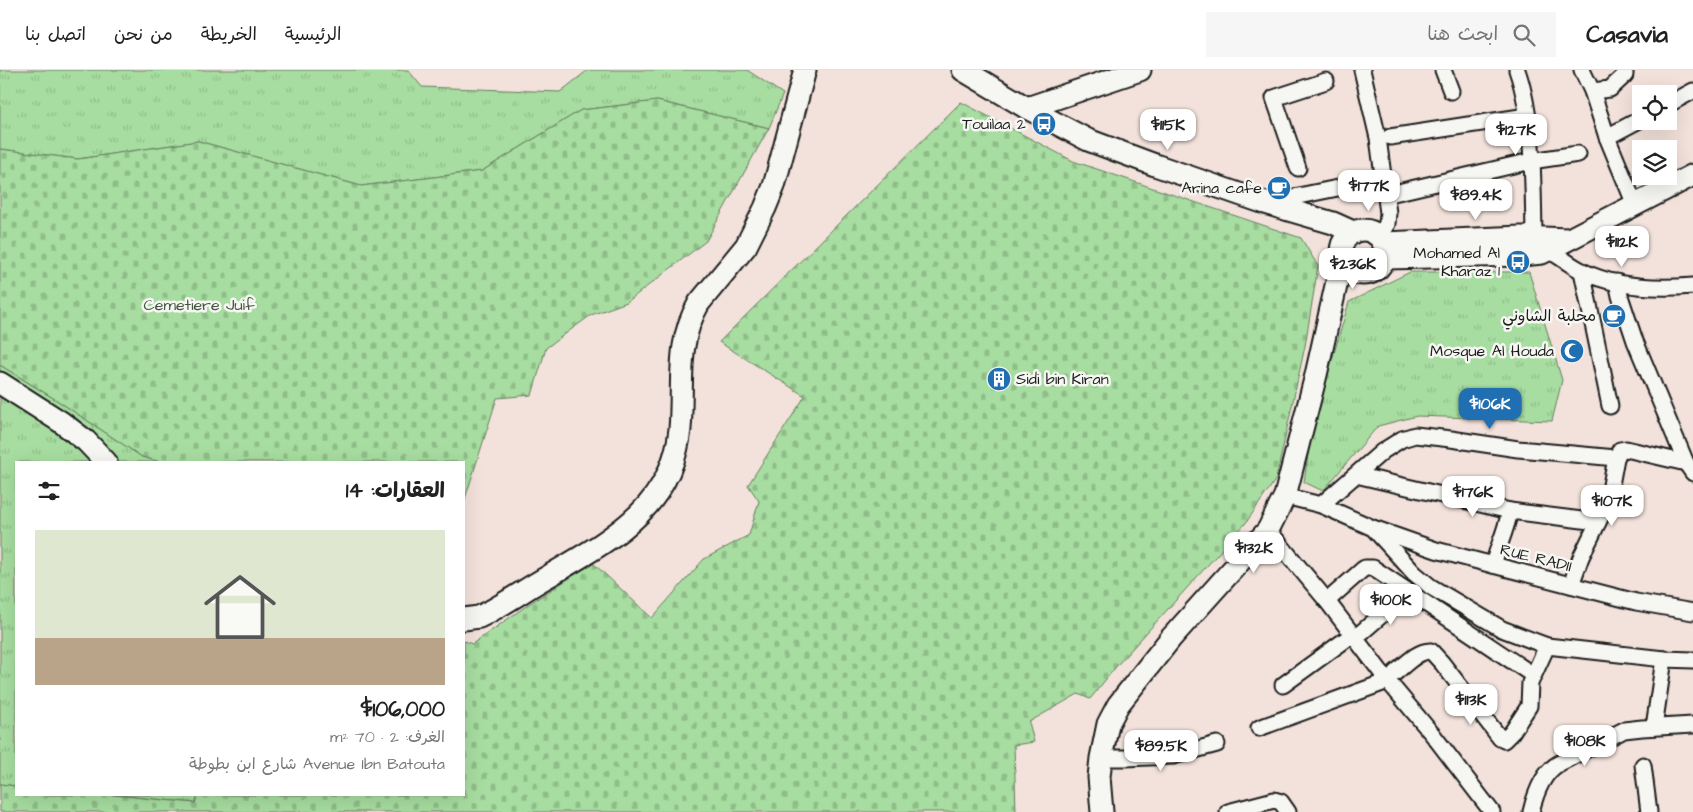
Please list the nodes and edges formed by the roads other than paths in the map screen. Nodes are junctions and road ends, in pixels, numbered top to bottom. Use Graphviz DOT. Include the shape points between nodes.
graph roads {
  1 [pos="805,70"];
  2 [pos="963,70"];
  3 [pos="1140,70"];
  4 [pos="1362,70"];
  5 [pos="1443,70"];
  6 [pos="1517,70"];
  7 [pos="1582,70"];
  8 [pos="1625,70"];
  9 [pos="1326,81"];
  10 [pos="1451,91"];
  11 [pos="1592,91"];
  12 [pos="1693,91"];
  13 [pos="1677,100"];
  14 [pos="1027,108"];
  15 [pos="1527,116"];
  16 [pos="1632,124"];
  17 [pos="1390,136"];
  18 [pos="1607,137"];
  19 [pos="1578,154"];
  20 [pos="1531,161"];
  21 [pos="1298,168"];
  22 [pos="1693,175"];
  23 [pos="1382,179"];
  24 [pos="1385,194"];
  25 [pos="1265,203"];
  26 [pos="1635,206"];
  27 [pos="1301,214"];
  28 [pos="1353,232"];
  29 [pos="1549,241"];
  30 [pos="1382,246"];
  31 [pos="1341,256"];
  32 [pos="1582,271"];
  33 [pos="1369,273"];
  34 [pos="1617,282"];
  35 [pos="1693,286"];
  36 [pos="1332,308"];
  37 [pos="0,383"];
  38 [pos="1610,406"];
  39 [pos="1616,458"];
  40 [pos="105,461"];
  41 [pos="1689,468"];
  42 [pos="1356,475"];
  43 [pos="1285,496"];
  44 [pos="1321,505"];
  45 [pos="1510,511"];
  46 [pos="1598,522"];
  47 [pos="1373,528"];
  48 [pos="1268,530"];
  49 [pos="1493,565"];
  50 [pos="1571,585"];
  51 [pos="1408,592"];
  52 [pos="1327,601"];
  53 [pos="1693,612"];
  54 [pos="465,619"];
  55 [pos="1354,636"];
  56 [pos="1547,646"];
  57 [pos="1664,659"];
  58 [pos="1693,660"];
  59 [pos="1533,675"];
  60 [pos="1392,677"];
  61 [pos="1283,685"];
  62 [pos="1693,725"];
  63 [pos="1654,727"];
  64 [pos="1259,728"];
  65 [pos="1217,744"];
  66 [pos="1101,758"];
  67 [pos="1643,765"];
  68 [pos="1102,812"];
  69 [pos="1228,812"];
  70 [pos="1288,812"];
  71 [pos="1492,812"];
  72 [pos="1531,812"];
  73 [pos="1649,812"];
  1 -- 54 [label="street" via="774,186 765,208 746,246 699,303 687,330 681,369 677,447 662,485 629,525 485,614"];
  2 -- 14 [label="street"];
  3 -- 14 [label="street"];
  4 -- 23 [label="street" via="1378,138"];
  5 -- 10 [label="street"];
  6 -- 15 [label="street"];
  7 -- 11 [label="street"];
  8 -- 11 [label="street" via="1625,75 1610,89"];
  9 -- 21 [label="street" via="1274,98"];
  11 -- 18 [label="street"];
  12 -- 13 [label="street"];
  14 -- 25 [label="street" via="1088,140"];
  15 -- 17 [label="street"];
  15 -- 20 [label="street"];
  16 -- 18 [label="street"];
  18 -- 26 [label="street"];
  19 -- 20 [label="street"];
  20 -- 24 [label="street"];
  20 -- 29 [label="street"];
  22 -- 26 [label="street"];
  23 -- 24 [label="street"];
  23 -- 25 [label="street"];
  24 -- 30 [label="street" via="1388,220"];
  25 -- 27 [label="street"];
  26 -- 29 [label="street" via="1588,230"];
  27 -- 28 [label="street"];
  27 -- 31 [label="street" via="1326,236"];
  28 -- 30 [label="street" via="1367,230"];
  28 -- 31 [label="street" via="1342,244"];
  29 -- 30 [label="street" via="1542,252 1522,255"];
  29 -- 32 [label="street"];
  30 -- 33 [label="street" via="1381,265"];
  31 -- 33 [label="street" via="1346,267 1353,272"];
  31 -- 36 [label="street"];
  32 -- 34 [label="street"];
  32 -- 38 [label="street"];
  33 -- 36 [label="street"];
  34 -- 35 [label="street" via="1661,287"];
  34 -- 41 [label="street" via="1635,341"];
  36 -- 43 [label="street"];
  37 -- 40 [label="street" via="61,422"];
  39 -- 41 [label="street" via="1620,450 1626,449"];
  39 -- 42 [label="street" via="1415,435 1397,441"];
  39 -- 46 [label="street" via="1609,496"];
  42 -- 44 [label="street"];
  42 -- 45 [label="street"];
  43 -- 44 [label="street, RUE RADII"];
  43 -- 48 [label="street"];
  44 -- 47 [label="street, RUE RADII"];
  45 -- 46 [label="street"];
  45 -- 49 [label="street"];
  46 -- 50 [label="street"];
  47 -- 49 [label="street, RUE RADII"];
  47 -- 56 [label="street" via="1431,587 1502,629"];
  48 -- 52 [label="street"];
  48 -- 66 [label="street" via="1171,638 1118,706 1108,724"];
  49 -- 50 [label="street, RUE RADII"];
  50 -- 53 [label="street, RUE RADII" via="1636,602"];
  51 -- 52 [label="street" via="1373,568 1365,568"];
  51 -- 55 [label="street"];
  51 -- 59 [label="street"];
  52 -- 55 [label="street"];
  55 -- 60 [label="street"];
  55 -- 61 [label="street"];
  56 -- 57 [label="street"];
  56 -- 59 [label="street"];
  57 -- 58 [label="street"];
  57 -- 63 [label="street"];
  59 -- 60 [label="street" via="1529,706 1504,740 1431,651 1419,655"];
  60 -- 64 [label="street"];
  60 -- 71 [label="street"];
  62 -- 63 [label="street"];
  63 -- 72 [label="street" via="1624,730 1553,767 1542,783"];
  65 -- 66 [label="street" via="1173,756"];
  66 -- 68 [label="street"];
  67 -- 73 [label="street"];
  69 -- 70 [label="street" via="1274,800 1281,802"];
}
